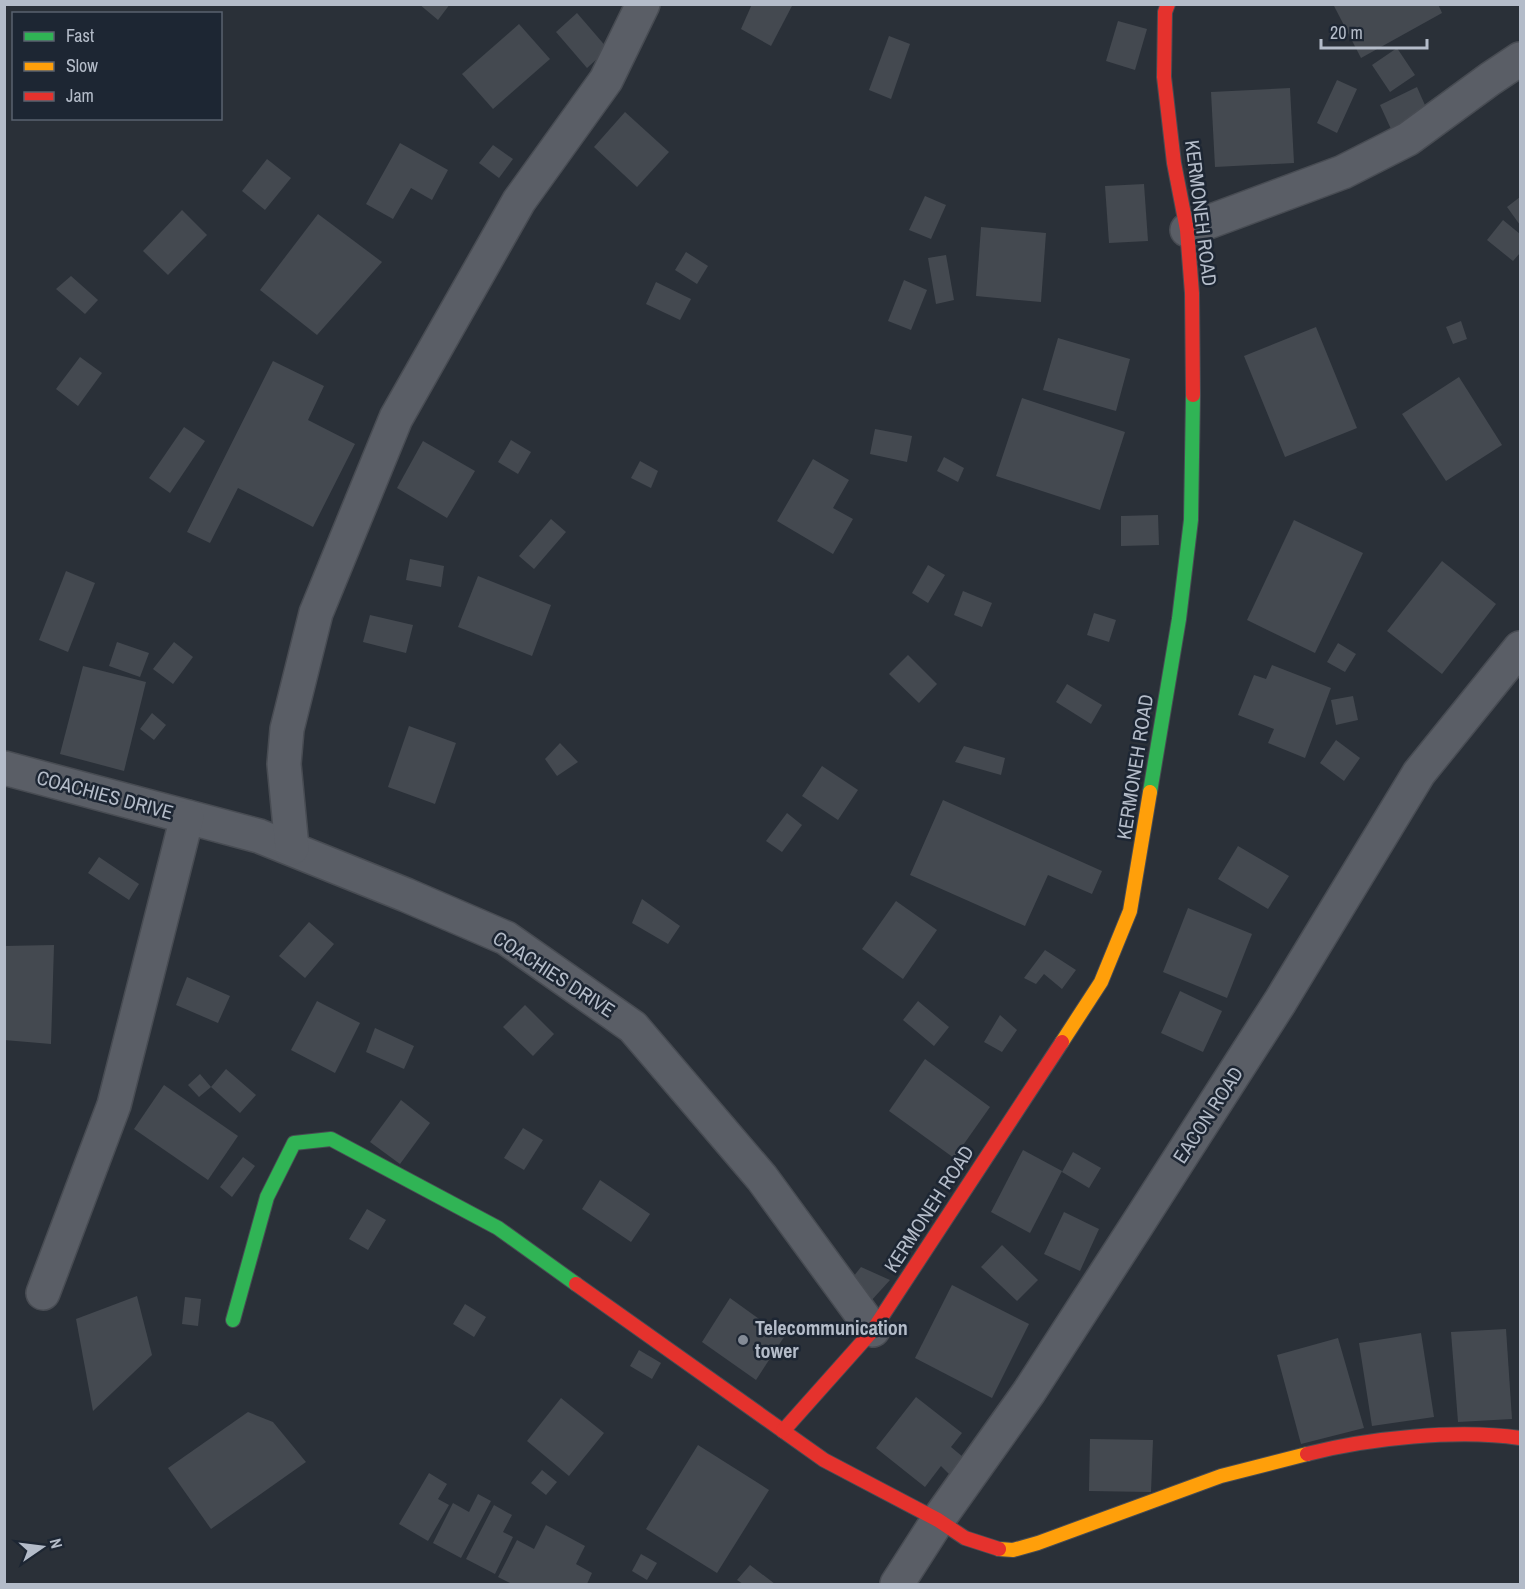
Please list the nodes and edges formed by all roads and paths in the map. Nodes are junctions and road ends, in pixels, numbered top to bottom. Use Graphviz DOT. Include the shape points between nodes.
graph roads {
  1 [pos="643,4"];
  2 [pos="1168,4"];
  3 [pos="1521,59"];
  4 [pos="1187,230"];
  5 [pos="1521,648"];
  6 [pos="4,768"];
  7 [pos="187,817"];
  8 [pos="292,848"];
  9 [pos="43,1293"];
  10 [pos="233,1320"];
  11 [pos="873,1330"];
  12 [pos="783,1431"];
  13 [pos="1521,1438"];
  14 [pos="938,1520"];
  15 [pos="897,1584"];
  1 -- 8 [label="street" via="606,80 519,201 396,418 316,613 289,719 284,765"];
  2 -- 4 [label="street, KERMONEH ROAD" via="1164,77"];
  3 -- 4 [label="street" via="1389,149 1343,172"];
  4 -- 11 [label="street, KERMONEH ROAD" via="1192,293 1191,520 1179,619 1130,911 1101,982"];
  5 -- 14 [label="street, EACON ROAD" via="1419,773 1280,1002 1124,1245 1029,1392"];
  6 -- 7 [label="street, COACHIES DRIVE"];
  7 -- 8 [label="street, COACHIES DRIVE"];
  7 -- 9 [label="street" via="114,1105"];
  8 -- 11 [label="street, COACHIES DRIVE" via="506,938 633,1027 762,1179"];
  10 -- 12 [label="street" via="267,1197 294,1143 332,1139 498,1228"];
  11 -- 12 [label="street, KERMONEH ROAD"];
  12 -- 14 [label="street" via="824,1460"];
  13 -- 14 [label="street" via="1492,1434 1400,1438 1315,1452 1221,1476 1013,1550 992,1548 965,1538"];
  14 -- 15 [label="street, EACON ROAD"];
}
